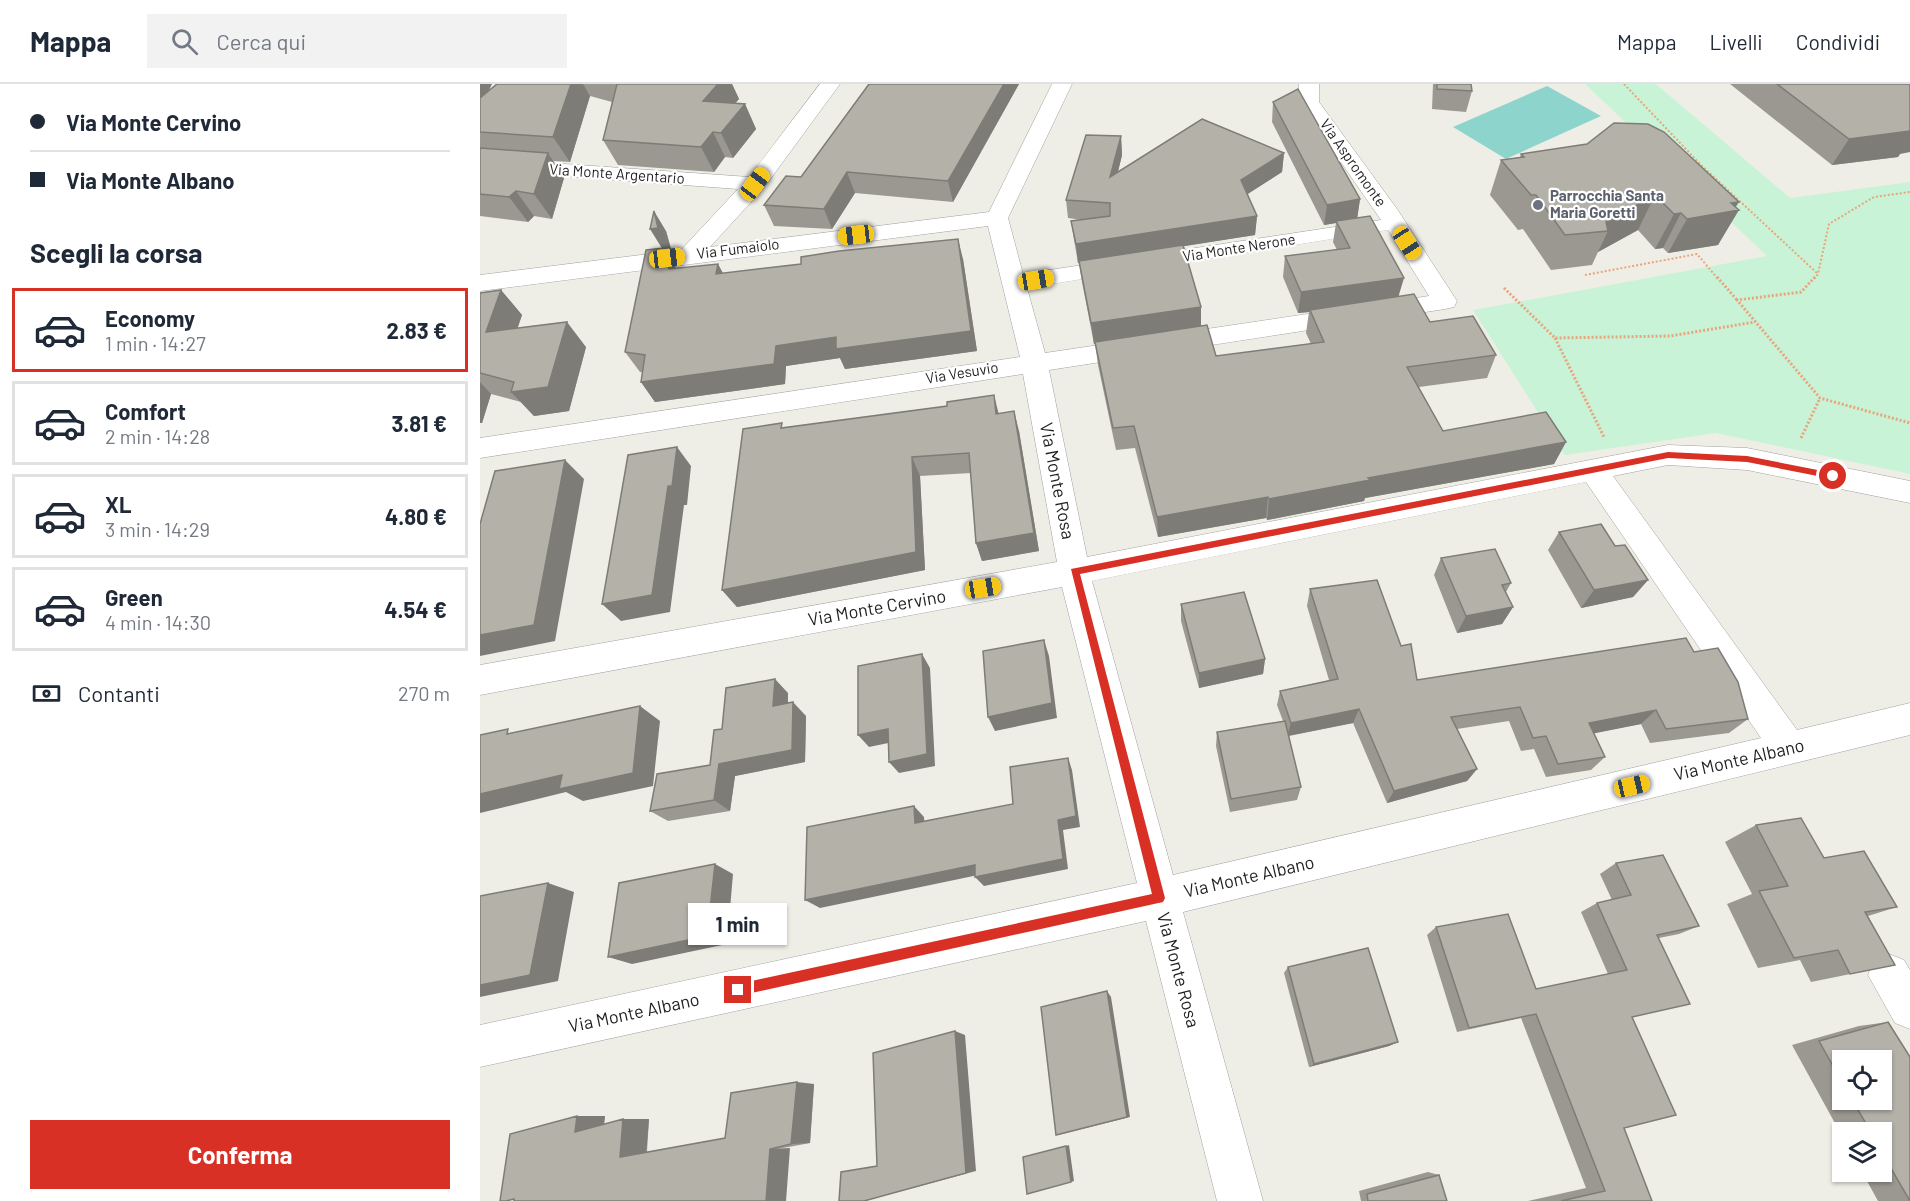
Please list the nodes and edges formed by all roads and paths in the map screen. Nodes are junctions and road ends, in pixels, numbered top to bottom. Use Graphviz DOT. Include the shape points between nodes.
graph roads {
  1 [pos="830,84"];
  2 [pos="1062,84"];
  3 [pos="1309,84"];
  4 [pos="1624,84"];
  5 [pos="480,164"];
  6 [pos="755,184"];
  7 [pos="1910,192"];
  8 [pos="997,218"];
  9 [pos="1394,223"];
  10 [pos="690,255"];
  11 [pos="1818,274"];
  12 [pos="1585,275"];
  13 [pos="480,283"];
  14 [pos="1013,283"];
  15 [pos="1504,288"];
  16 [pos="1737,300"];
  17 [pos="1445,301"];
  18 [pos="1755,322"];
  19 [pos="1555,338"];
  20 [pos="1034,362"];
  21 [pos="1820,398"];
  22 [pos="1910,423"];
  23 [pos="480,448"];
  24 [pos="1607,467"];
  25 [pos="1788,467"];
  26 [pos="1878,485"];
  27 [pos="1910,492"];
  28 [pos="1910,509"];
  29 [pos="1074,572"];
  30 [pos="480,680"];
  31 [pos="1910,719"];
  32 [pos="1789,748"];
  33 [pos="1159,898"];
  34 [pos="480,1046"];
  35 [pos="1240,1201"];
  1 -- 6 [label="street"];
  2 -- 8 [label="street"];
  3 -- 9 [label="street, Via Aspromonte" via="1309,102"];
  4 -- 11 [label="path" via="1701,165"];
  5 -- 6 [label="street, Via Monte Argentario"];
  6 -- 10 [label="street"];
  7 -- 11 [label="path" via="1874,197 1829,224"];
  8 -- 10 [label="street, Via Fumaiolo"];
  8 -- 14 [label="street, Via Monte Rosa"];
  9 -- 14 [label="street, Via Monte Nerone"];
  9 -- 17 [label="street, Via Aspromonte"];
  10 -- 13 [label="street, Via Fumaiolo"];
  11 -- 16 [label="path" via="1801,292"];
  12 -- 16 [label="path" via="1697,254"];
  14 -- 20 [label="street, Via Monte Rosa"];
  15 -- 19 [label="path"];
  16 -- 18 [label="path"];
  17 -- 20 [label="street, Via Vesuvio"];
  18 -- 19 [label="path" via="1670,336"];
  18 -- 21 [label="path"];
  19 -- 24 [label="path" via="1599,429"];
  20 -- 23 [label="street, Via Vesuvio"];
  20 -- 29 [label="street, Via Monte Rosa"];
  21 -- 22 [label="path"];
  21 -- 25 [label="path"];
  24 -- 25 [label="street, Via Monte Cervino" via="1668,455 1747,459"];
  24 -- 29 [label="street, Via Monte Cervino"];
  24 -- 32 [label="street"];
  25 -- 26 [label="street, Via Monte Cervino"];
  26 -- 27 [label="street, Via Monte Cervino"];
  26 -- 28 [label="street"];
  29 -- 30 [label="street, Via Monte Cervino"];
  29 -- 33 [label="street, Via Monte Rosa"];
  31 -- 32 [label="street, Via Monte Albano"];
  32 -- 33 [label="street, Via Monte Albano"];
  33 -- 34 [label="street, Via Monte Albano"];
  33 -- 35 [label="street, Via Monte Rosa"];
}
